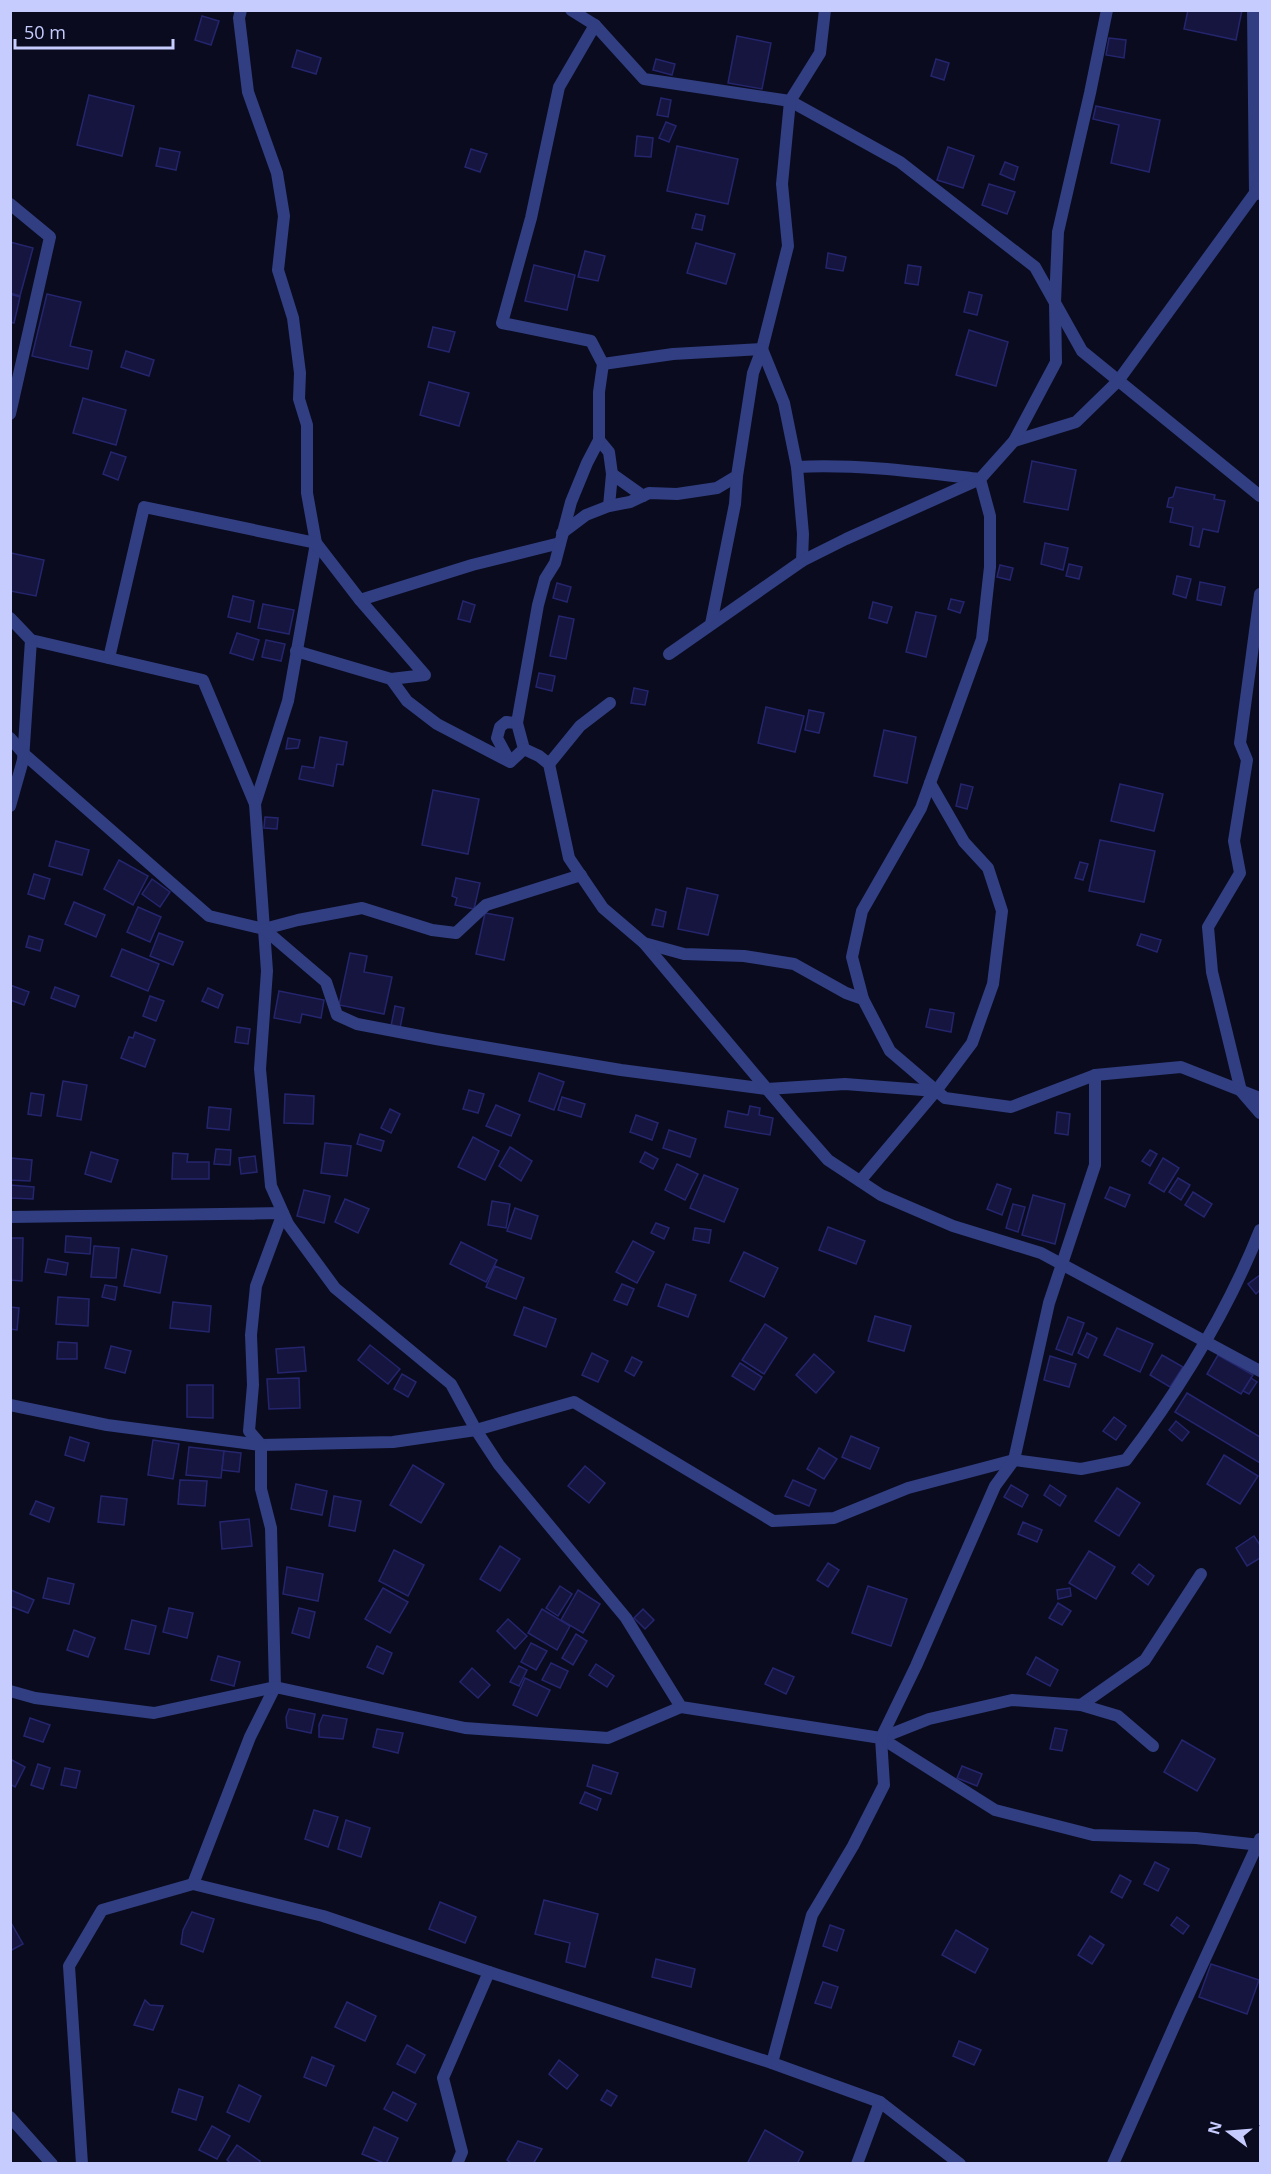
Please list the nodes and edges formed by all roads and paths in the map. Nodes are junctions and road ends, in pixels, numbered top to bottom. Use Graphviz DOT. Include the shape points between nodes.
graph roads {
  1 [pos="241,10"];
  2 [pos="571,10"];
  3 [pos="825,10"];
  4 [pos="1107,10"];
  5 [pos="1253,10"];
  6 [pos="595,25"];
  7 [pos="790,101"];
  8 [pos="1259,192"];
  9 [pos="10,204"];
  10 [pos="1055,303"];
  11 [pos="762,350"];
  12 [pos="603,364"];
  13 [pos="1118,381"];
  14 [pos="10,414"];
  15 [pos="599,440"];
  16 [pos="1014,441"];
  17 [pos="797,466"];
  18 [pos="612,474"];
  19 [pos="737,476"];
  20 [pos="980,479"];
  21 [pos="643,496"];
  22 [pos="1260,496"];
  23 [pos="609,506"];
  24 [pos="561,538"];
  25 [pos="316,543"];
  26 [pos="802,561"];
  27 [pos="1260,594"];
  28 [pos="360,600"];
  29 [pos="10,618"];
  30 [pos="711,624"];
  31 [pos="31,640"];
  32 [pos="296,651"];
  33 [pos="669,654"];
  34 [pos="109,658"];
  35 [pos="391,680"];
  36 [pos="610,702"];
  37 [pos="517,723"];
  38 [pos="10,738"];
  39 [pos="524,749"];
  40 [pos="24,754"];
  41 [pos="510,762"];
  42 [pos="549,764"];
  43 [pos="930,783"];
  44 [pos="255,804"];
  45 [pos="10,806"];
  46 [pos="581,875"];
  47 [pos="264,929"];
  48 [pos="644,943"];
  49 [pos="863,999"];
  50 [pos="1095,1075"];
  51 [pos="767,1089"];
  52 [pos="1241,1090"];
  53 [pos="936,1091"];
  54 [pos="1260,1098"];
  55 [pos="1260,1113"];
  56 [pos="860,1181"];
  57 [pos="283,1213"];
  58 [pos="10,1217"];
  59 [pos="1260,1230"];
  60 [pos="1061,1264"];
  61 [pos="1207,1342"];
  62 [pos="1260,1371"];
  63 [pos="10,1405"];
  64 [pos="476,1430"];
  65 [pos="261,1445"];
  66 [pos="1014,1460"];
  67 [pos="1201,1574"];
  68 [pos="274,1687"];
  69 [pos="10,1690"];
  70 [pos="1081,1705"];
  71 [pos="681,1707"];
  72 [pos="881,1738"];
  73 [pos="1153,1746"];
  74 [pos="1260,1842"];
  75 [pos="193,1884"];
  76 [pos="489,1972"];
  77 [pos="772,2063"];
  78 [pos="880,2102"];
  79 [pos="10,2117"];
  80 [pos="52,2163"];
  81 [pos="82,2163"];
  82 [pos="457,2163"];
  83 [pos="857,2163"];
  84 [pos="960,2163"];
  85 [pos="1113,2163"];
  1 -- 25 [label="street" via="248,92 277,173 284,216 278,270 295,329 299,399 307,425 307,493"];
  2 -- 6 [label="street"];
  3 -- 7 [label="street" via="820,53"];
  4 -- 10 [label="street" via="1058,232"];
  5 -- 8 [label="street"];
  6 -- 7 [label="street" via="644,79"];
  6 -- 12 [label="street" via="559,87 531,218 502,323 591,341"];
  7 -- 10 [label="street" via="900,162 1035,267"];
  7 -- 11 [label="street" via="783,184 788,246"];
  8 -- 13 [label="street"];
  9 -- 14 [label="street" via="50,237"];
  10 -- 13 [label="street" via="1082,351"];
  10 -- 16 [label="street" via="1056,362"];
  11 -- 12 [label="street" via="673,354"];
  11 -- 17 [label="street" via="784,403"];
  11 -- 19 [label="street" via="753,373"];
  12 -- 15 [label="street"];
  13 -- 16 [label="street" via="1076,422"];
  13 -- 22 [label="street"];
  15 -- 18 [label="street" via="609,452"];
  15 -- 24 [label="street" via="571,502"];
  16 -- 20 [label="street"];
  17 -- 20 [label="street" via="899,469"];
  17 -- 26 [label="street"];
  18 -- 21 [label="street"];
  18 -- 23 [label="street"];
  19 -- 21 [label="street" via="717,488"];
  19 -- 30 [label="street"];
  20 -- 26 [label="street"];
  20 -- 43 [label="street" via="990,516 990,567 982,639"];
  21 -- 23 [label="street"];
  23 -- 24 [label="street" via="586,515"];
  24 -- 28 [label="street"];
  24 -- 37 [label="street" via="538,605"];
  25 -- 28 [label="street"];
  25 -- 32 [label="street"];
  25 -- 34 [label="street" via="144,507"];
  26 -- 30 [label="street"];
  27 -- 52 [label="street" via="1240,743 1247,760 1234,841 1240,873 1208,927 1212,972"];
  28 -- 35 [label="street" via="425,675"];
  29 -- 31 [label="street"];
  30 -- 33 [label="street"];
  31 -- 34 [label="street"];
  31 -- 40 [label="street"];
  32 -- 35 [label="street"];
  32 -- 44 [label="street" via="288,702"];
  34 -- 44 [label="street" via="203,680"];
  35 -- 41 [label="street" via="407,701 437,724"];
  36 -- 42 [label="street" via="580,726"];
  37 -- 39 [label="street"];
  37 -- 41 [label="street" via="506,722 497,738"];
  38 -- 40 [label="street"];
  39 -- 41 [label="street"];
  39 -- 42 [label="street"];
  40 -- 45 [label="street"];
  40 -- 47 [label="street" via="209,916"];
  42 -- 46 [label="street" via="569,858"];
  43 -- 49 [label="street" via="921,808 862,911 852,957"];
  43 -- 53 [label="street" via="964,843 988,868 1002,910 993,984 972,1043"];
  44 -- 47 [label="street"];
  46 -- 47 [label="street" via="486,905 456,933 432,930 362,908"];
  46 -- 48 [label="street" via="603,908"];
  47 -- 51 [label="street" via="326,982 337,1015 357,1024 609,1068"];
  47 -- 57 [label="street" via="267,971 260,1069 271,1186"];
  48 -- 49 [label="street" via="684,954 744,956 794,964"];
  48 -- 51 [label="street"];
  49 -- 53 [label="street" via="890,1051"];
  50 -- 52 [label="street" via="1181,1067"];
  50 -- 53 [label="street" via="1011,1107 945,1098"];
  50 -- 60 [label="street" via="1095,1164"];
  51 -- 53 [label="street" via="845,1084"];
  51 -- 56 [label="street" via="828,1160"];
  52 -- 54 [label="street"];
  52 -- 55 [label="street"];
  53 -- 56 [label="street"];
  56 -- 60 [label="street" via="881,1195 953,1226 1041,1253"];
  57 -- 58 [label="street"];
  57 -- 64 [label="street" via="335,1287 452,1384"];
  57 -- 65 [label="street" via="256,1286 251,1335 253,1385 249,1431"];
  59 -- 61 [label="street"];
  60 -- 61 [label="street"];
  60 -- 66 [label="street"];
  61 -- 62 [label="street"];
  61 -- 66 [label="street" via="1126,1460 1081,1469"];
  63 -- 65 [label="street" via="107,1425"];
  64 -- 65 [label="street" via="393,1442"];
  64 -- 66 [label="street" via="574,1402 773,1521 834,1518 908,1488"];
  64 -- 71 [label="street" via="499,1465 626,1618"];
  65 -- 68 [label="street" via="261,1489 271,1528"];
  66 -- 72 [label="street" via="995,1486"];
  67 -- 70 [label="street" via="1145,1660"];
  68 -- 69 [label="street" via="154,1713 35,1698"];
  68 -- 71 [label="street" via="465,1728 608,1738"];
  68 -- 75 [label="street" via="250,1737"];
  70 -- 72 [label="street" via="1012,1700 928,1719"];
  70 -- 73 [label="street" via="1118,1716"];
  71 -- 72 [label="street"];
  72 -- 74 [label="street" via="995,1810 1093,1835"];
  72 -- 77 [label="street" via="884,1785 812,1915"];
  74 -- 85 [label="street"];
  75 -- 76 [label="street" via="323,1916"];
  75 -- 81 [label="street" via="102,1910 69,1966"];
  76 -- 77 [label="street"];
  76 -- 82 [label="street" via="444,2078 462,2152"];
  77 -- 78 [label="street"];
  78 -- 83 [label="street"];
  78 -- 84 [label="street"];
  79 -- 80 [label="street"];
}
